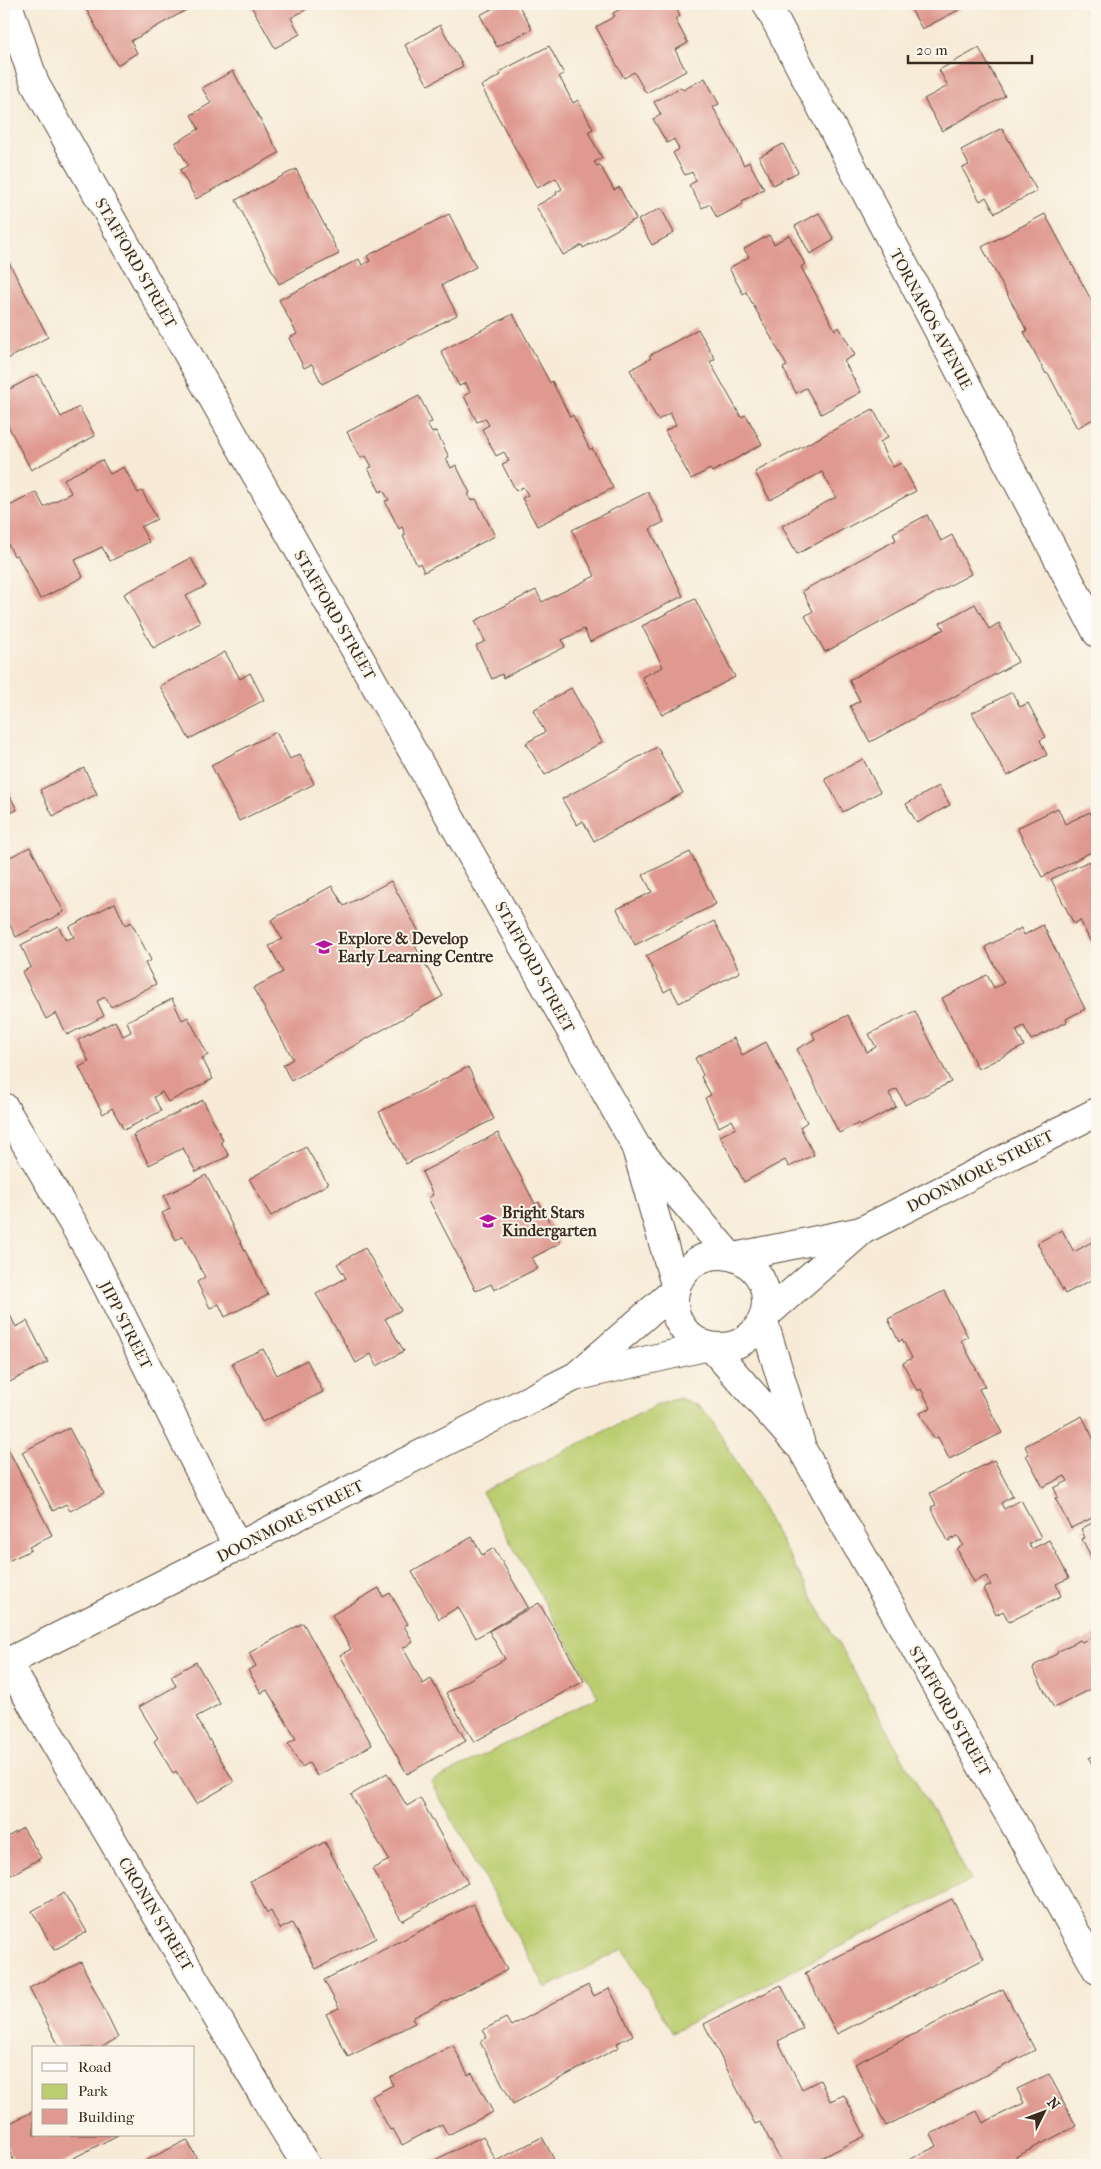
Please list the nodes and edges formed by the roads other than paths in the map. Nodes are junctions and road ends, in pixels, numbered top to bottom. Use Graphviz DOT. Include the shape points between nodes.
graph roads {
  1 [pos="8,4"];
  2 [pos="767,4"];
  3 [pos="4,54"];
  4 [pos="35,84"];
  5 [pos="1097,633"];
  6 [pos="4,1107"];
  7 [pos="1097,1112"];
  8 [pos="636,1146"];
  9 [pos="862,1230"];
  10 [pos="732,1256"];
  11 [pos="676,1289"];
  12 [pos="764,1317"];
  13 [pos="710,1346"];
  14 [pos="574,1377"];
  15 [pos="804,1451"];
  16 [pos="238,1548"];
  17 [pos="5,1663"];
  18 [pos="1097,1970"];
  19 [pos="306,2165"];
  1 -- 4 [label="street, STAFFORD STREET"];
  2 -- 5 [label="street, TORNAROS AVENUE"];
  3 -- 4 [label="street, STAFFORD STREET"];
  4 -- 8 [label="street, STAFFORD STREET"];
  6 -- 16 [label="street, JIPP STREET" via="90,1252"];
  7 -- 9 [label="street, DOONMORE STREET"];
  8 -- 10 [label="street, STAFFORD STREET"];
  8 -- 11 [label="street, STAFFORD STREET"];
  9 -- 10 [label="street, DOONMORE STREET"];
  9 -- 12 [label="street, DOONMORE STREET"];
  10 -- 11 [label="street" via="717,1255 691,1265"];
  10 -- 12 [label="street" via="747,1263 764,1286 767,1300"];
  11 -- 13 [label="street" via="674,1304 685,1330 695,1340"];
  11 -- 14 [label="street, DOONMORE STREET"];
  12 -- 13 [label="street" via="757,1330 736,1345"];
  12 -- 15 [label="street, STAFFORD STREET"];
  13 -- 14 [label="street, DOONMORE STREET"];
  13 -- 15 [label="street, STAFFORD STREET"];
  14 -- 16 [label="street, DOONMORE STREET"];
  15 -- 18 [label="street, STAFFORD STREET"];
  16 -- 17 [label="street, DOONMORE STREET"];
  17 -- 19 [label="street, CRONIN STREET"];
}
